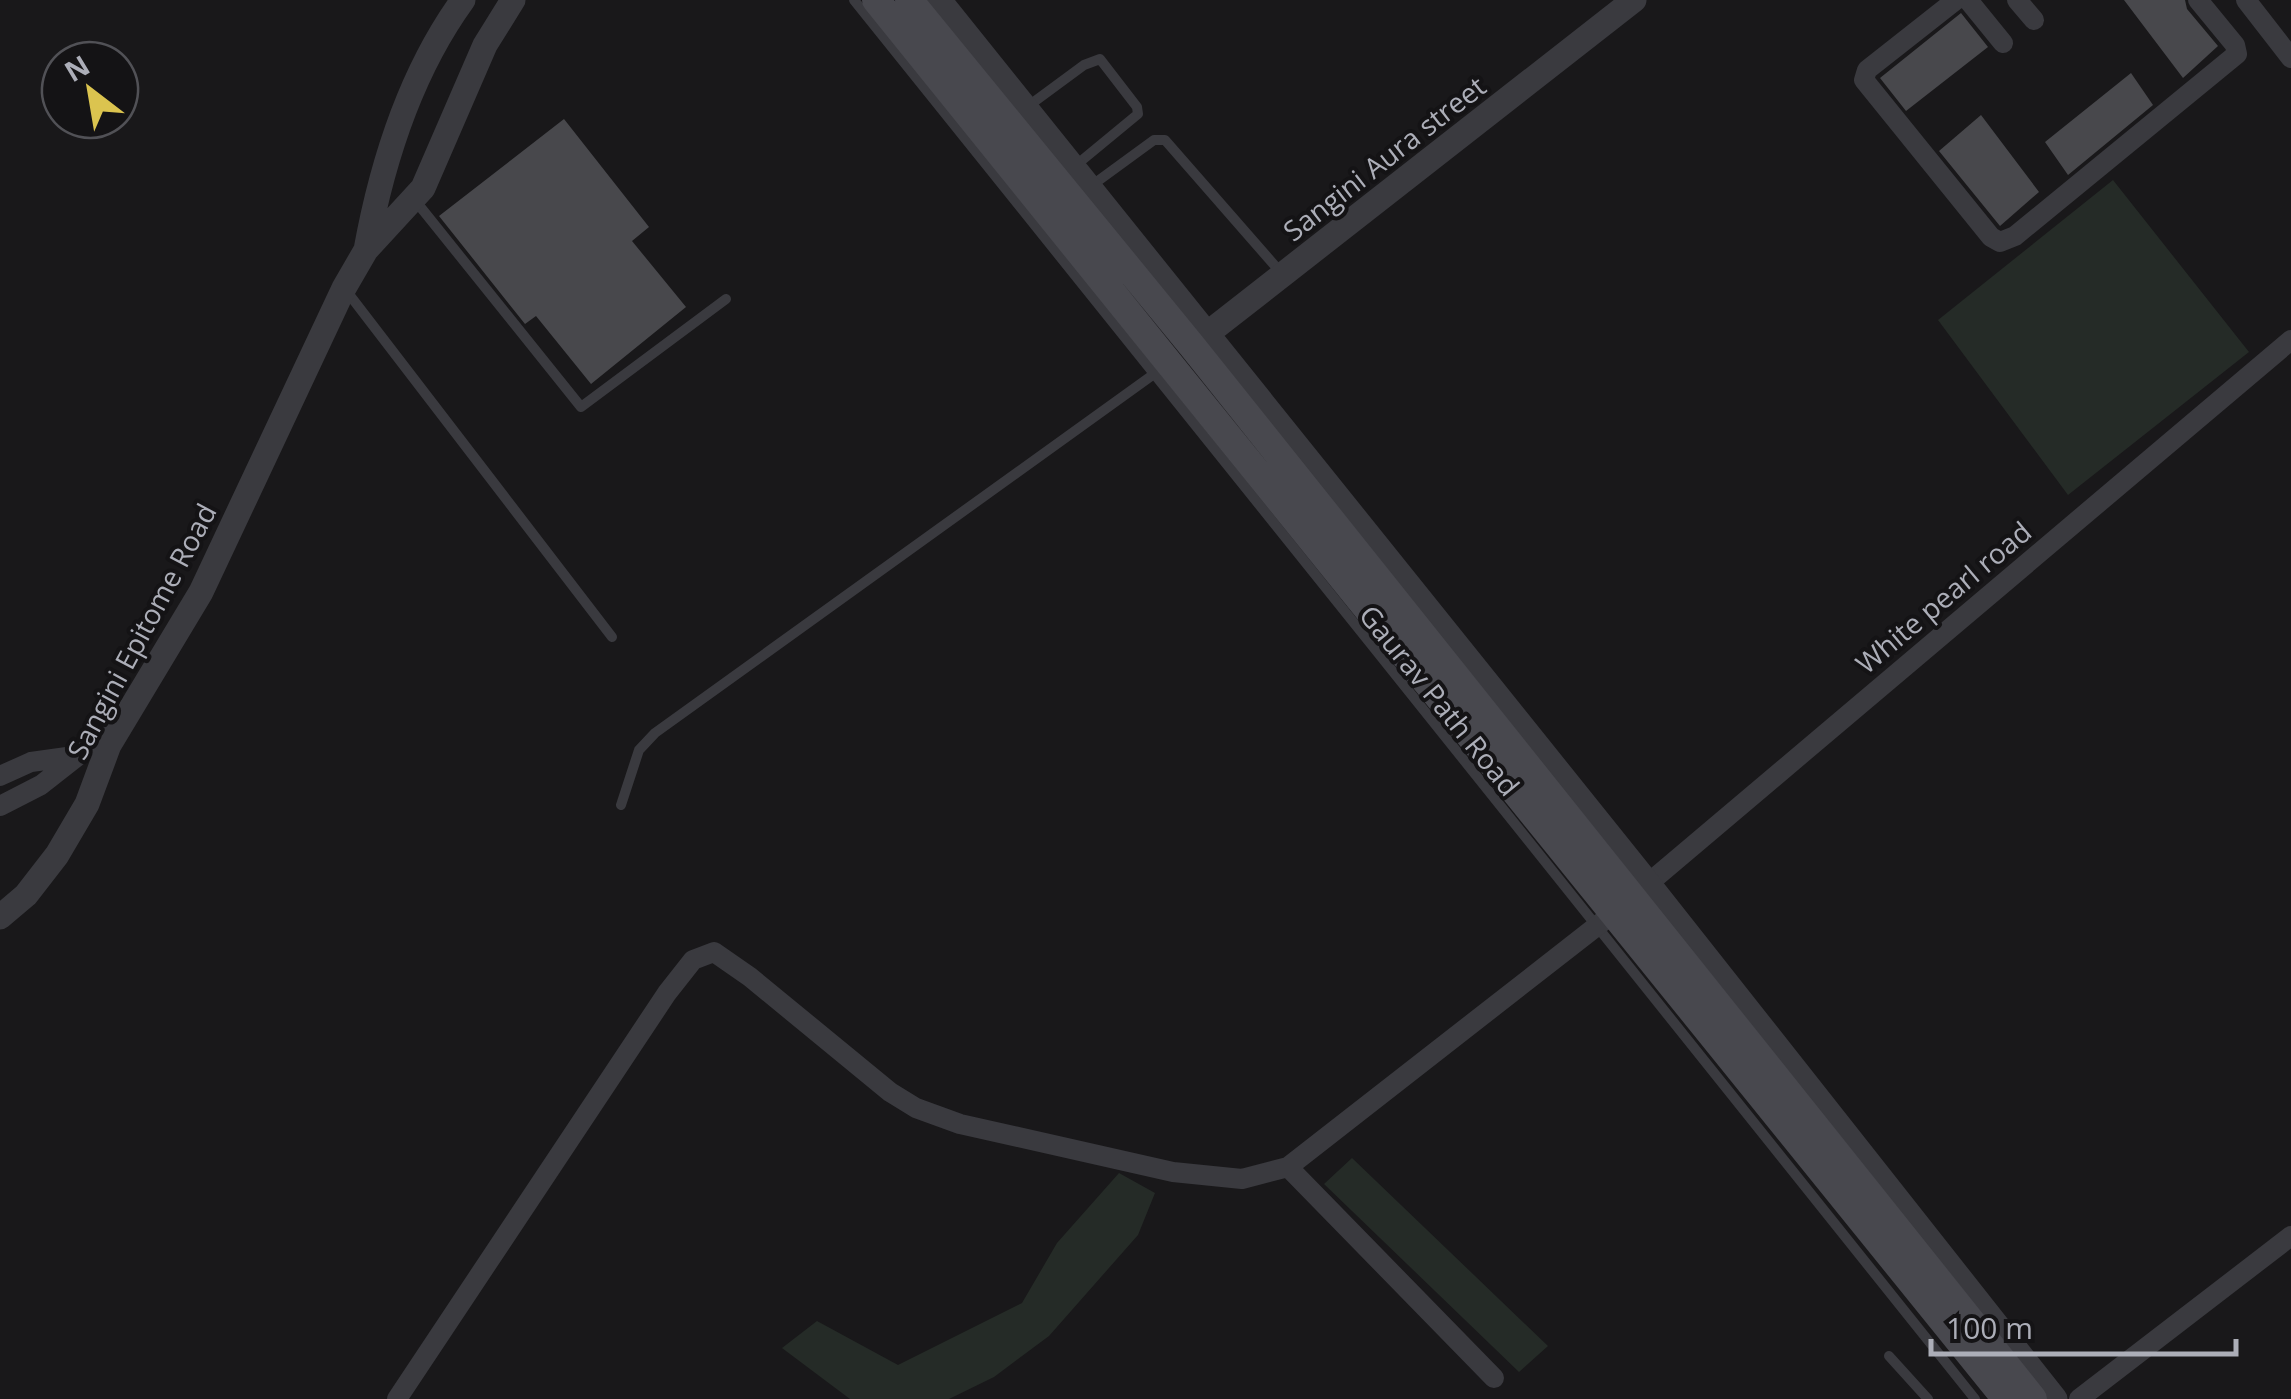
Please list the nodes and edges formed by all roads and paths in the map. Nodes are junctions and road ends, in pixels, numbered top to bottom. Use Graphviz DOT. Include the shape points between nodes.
graph roads {
  1 [pos="463,0"];
  2 [pos="513,0"];
  3 [pos="854,0"];
  4 [pos="876,0"];
  5 [pos="910,0"];
  6 [pos="1634,0"];
  7 [pos="1956,0"];
  8 [pos="1968,0"];
  9 [pos="2017,0"];
  10 [pos="2198,0"];
  11 [pos="2246,0"];
  12 [pos="944,2"];
  13 [pos="2034,20"];
  14 [pos="2003,43"];
  15 [pos="2291,58"];
  16 [pos="1026,108"];
  17 [pos="1082,177"];
  18 [pos="414,198"];
  19 [pos="366,250"];
  20 [pos="1283,275"];
  21 [pos="344,288"];
  22 [pos="726,300"];
  23 [pos="2291,340"];
  24 [pos="1182,353"];
  25 [pos="612,637"];
  26 [pos="124,720"];
  27 [pos="74,756"];
  28 [pos="0,776"];
  29 [pos="621,805"];
  30 [pos="0,806"];
  31 [pos="1621,905"];
  32 [pos="0,917"];
  33 [pos="1288,1167"];
  34 [pos="2291,1236"];
  35 [pos="1889,1356"];
  36 [pos="1494,1378"];
  37 [pos="398,1399"];
  38 [pos="1928,1399"];
  39 [pos="1975,1399"];
  40 [pos="2006,1399"];
  41 [pos="2033,1399"];
  42 [pos="2055,1399"];
  43 [pos="2079,1399"];
  1 -- 19 [label="street" via="406,105 379,181"];
  2 -- 18 [label="street"];
  3 -- 24 [label="lane"];
  4 -- 24 [label="main road, Gaurav Path Road"];
  5 -- 24 [label="main road, Gaurav Path Road"];
  6 -- 20 [label="street, Sangini Aura street"];
  7 -- 10 [label="street" via="1864,80 2000,242 2237,54"];
  8 -- 14 [label="street"];
  9 -- 13 [label="street"];
  11 -- 15 [label="street"];
  12 -- 16 [label="street"];
  16 -- 17 [label="street"];
  16 -- 17 [label="lane" via="1100,59 1138,114"];
  17 -- 20 [label="lane" via="1165,140"];
  17 -- 24 [label="street"];
  18 -- 19 [label="street"];
  18 -- 22 [label="lane" via="582,407"];
  19 -- 21 [label="street, Sangini Epitome Road"];
  20 -- 24 [label="street, Sangini Aura street"];
  21 -- 25 [label="lane"];
  21 -- 26 [label="street, Sangini Epitome Road" via="201,592"];
  23 -- 31 [label="street, White pearl road"];
  24 -- 29 [label="lane" via="656,732 639,750"];
  24 -- 31 [label="main road, Gaurav Path Road"];
  24 -- 31 [label="lane"];
  26 -- 27 [label="street"];
  26 -- 32 [label="street, Sangini Epitome Road" via="56,854"];
  27 -- 28 [label="street" via="30,762"];
  27 -- 30 [label="street" via="41,785"];
  31 -- 33 [label="street, White pearl road"];
  31 -- 39 [label="lane"];
  31 -- 40 [label="main road, Gaurav Path Road"];
  31 -- 41 [label="main road, Gaurav Path Road"];
  31 -- 42 [label="street"];
  33 -- 36 [label="street"];
  33 -- 37 [label="street" via="1242,1179 1174,1172 916,1108 714,952 693,960 667,993"];
  34 -- 43 [label="street"];
  35 -- 38 [label="lane"];
}
